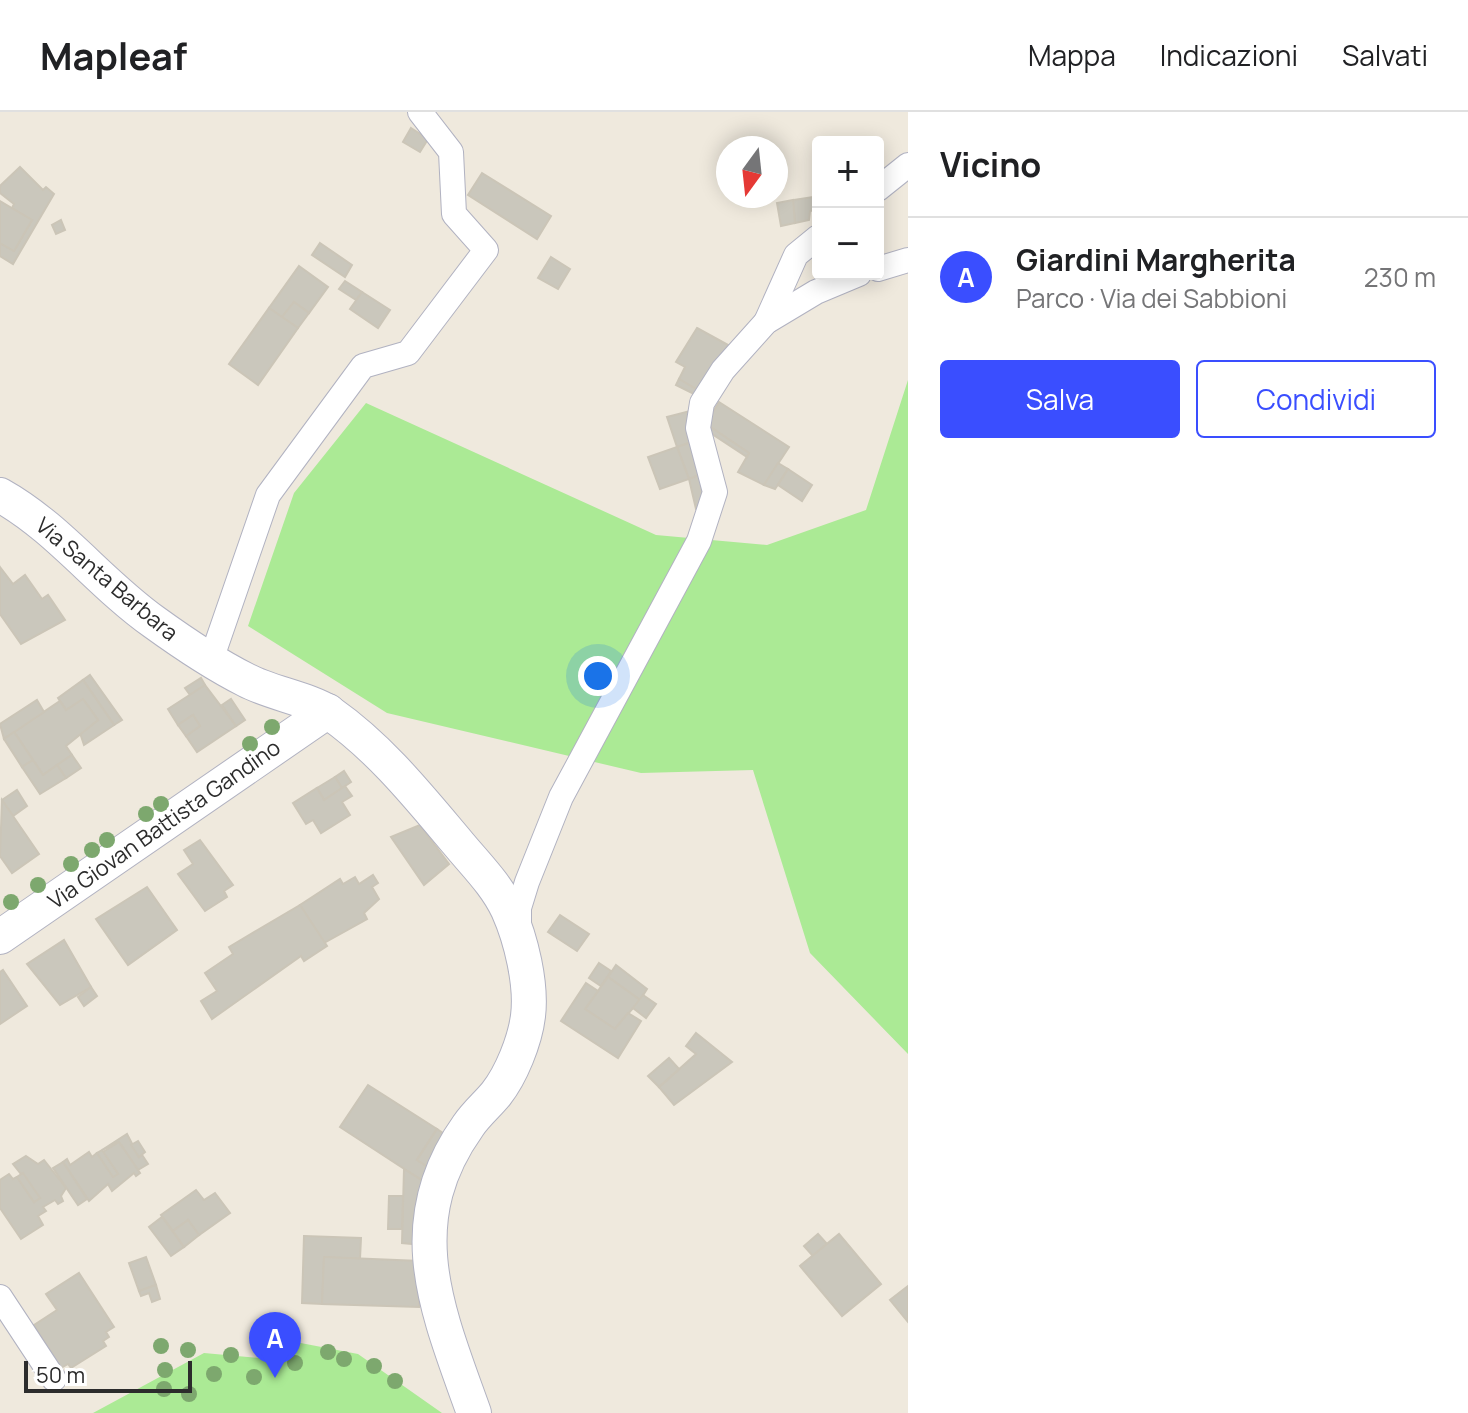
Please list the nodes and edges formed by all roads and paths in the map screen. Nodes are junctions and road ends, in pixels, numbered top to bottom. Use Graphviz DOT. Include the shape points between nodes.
graph roads {
  1 [pos="420,112"];
  2 [pos="908,165"];
  3 [pos="884,184"];
  4 [pos="812,242"];
  5 [pos="908,260"];
  6 [pos="884,267"];
  7 [pos="845,280"];
  8 [pos="766,322"];
  9 [pos="0,495"];
  10 [pos="211,660"];
  11 [pos="328,711"];
  12 [pos="0,937"];
  13 [pos="520,947"];
  14 [pos="0,1297"];
  15 [pos="54,1379"];
  16 [pos="474,1413"];
  1 -- 10 [label="street" via="451,152 454,214 486,250 408,353 363,366 268,495"];
  2 -- 3 [label="street"];
  4 -- 8 [label="street" via="796,255"];
  5 -- 6 [label="street"];
  7 -- 8 [label="street"];
  8 -- 13 [label="street" via="702,403 698,428 715,492 711,509 683,576 561,797 519,908"];
  9 -- 10 [label="street, Via Santa Barbara" via="52,529 150,620"];
  10 -- 11 [label="street, Via Santa Barbara" via="246,680"];
  11 -- 12 [label="street, Via Giovan Battista Gandino"];
  11 -- 13 [label="street, Via Santa Barbara" via="390,766 485,874 508,910"];
  13 -- 16 [label="street, Via Santa Barbara" via="529,1014 524,1037 498,1093 455,1148 431,1202 428,1265"];
  14 -- 15 [label="street"];
}
